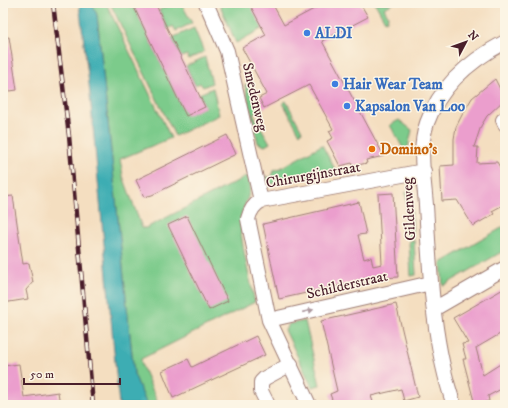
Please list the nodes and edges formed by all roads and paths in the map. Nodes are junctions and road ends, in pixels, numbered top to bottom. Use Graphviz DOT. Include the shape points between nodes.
graph roads {
  1 [pos="206,3"];
  2 [pos="505,42"];
  3 [pos="424,171"];
  4 [pos="261,201"];
  5 [pos="505,268"];
  6 [pos="431,283"];
  7 [pos="434,309"];
  8 [pos="269,320"];
  9 [pos="291,364"];
  10 [pos="268,405"];
  11 [pos="309,405"];
  12 [pos="454,405"];
  1 -- 4 [label="street, Smedenweg" via="227,51"];
  2 -- 3 [label="street, Gildenweg" via="471,63 440,99 425,132"];
  3 -- 4 [label="street, Chirurgijnstraat"];
  3 -- 6 [label="street, Gildenweg"];
  4 -- 8 [label="street, Chirurgijnstraat" via="253,207 248,219"];
  5 -- 7 [label="street"];
  6 -- 7 [label="street, Gildenweg"];
  8 -- 6 [label="street, Schilderstraat, one-way"];
  7 -- 12 [label="street, Gildenweg" via="445,374"];
  8 -- 9 [label="street, Chirurgijnstraat"];
  9 -- 10 [label="street" via="261,382 261,391"];
  9 -- 11 [label="street, Chirurgijnstraat"];
}
